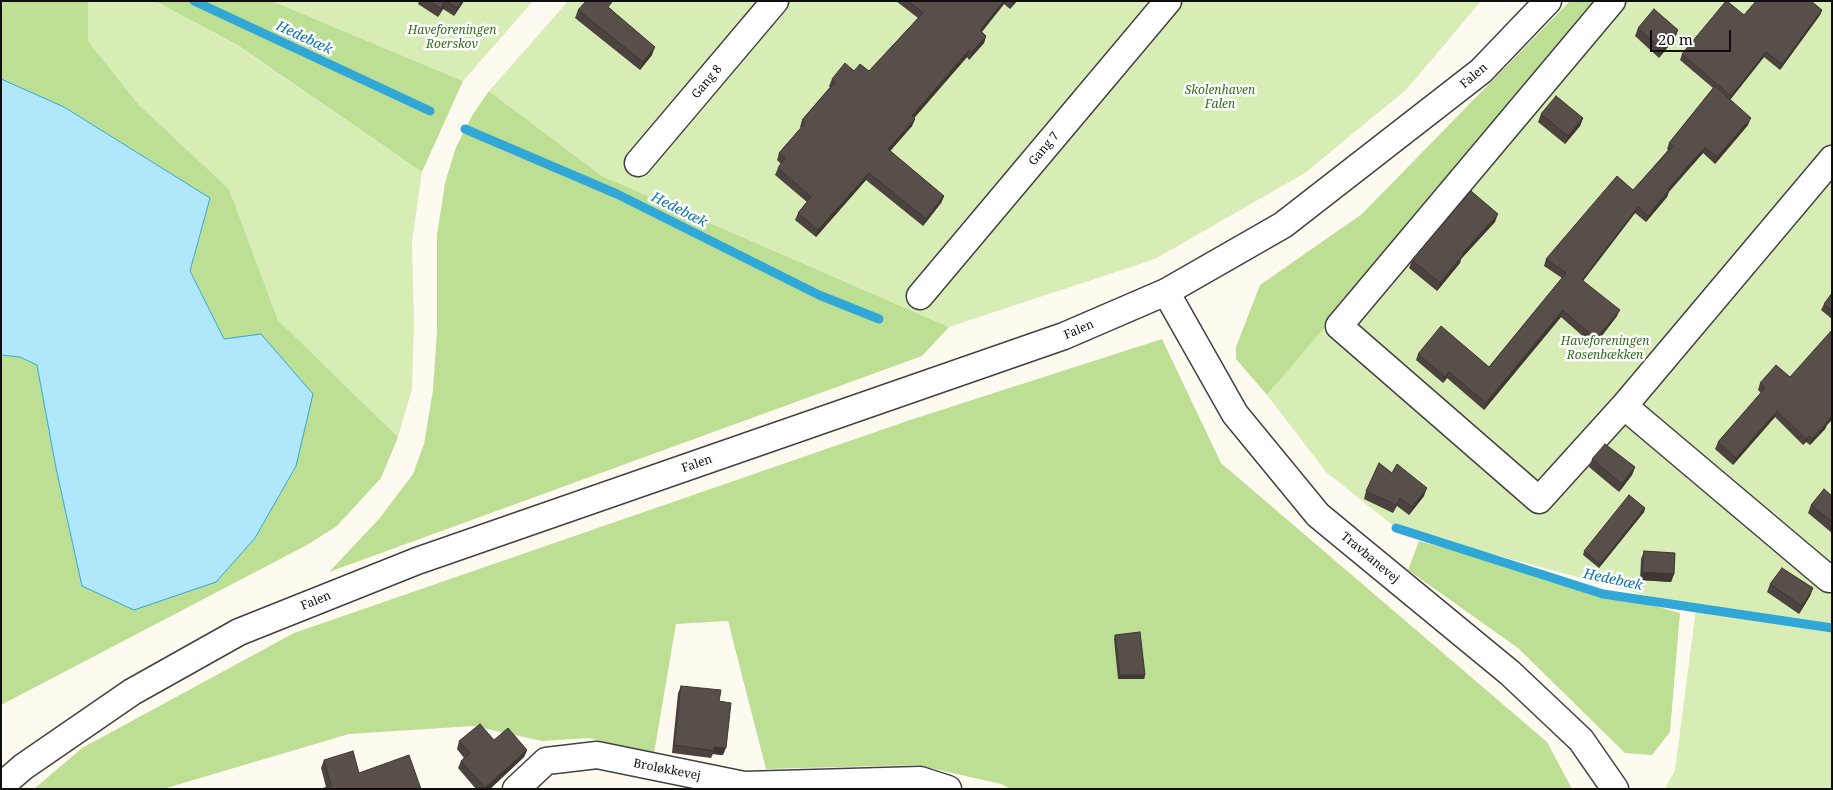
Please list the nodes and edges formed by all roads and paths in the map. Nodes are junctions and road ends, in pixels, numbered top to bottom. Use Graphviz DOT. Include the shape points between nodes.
graph roads {
  1 [pos="775,1"];
  2 [pos="1168,1"];
  3 [pos="1524,1"];
  4 [pos="1548,1"];
  5 [pos="1612,1"];
  6 [pos="1391,141"];
  7 [pos="1832,158"];
  8 [pos="638,163"];
  9 [pos="1166,292"];
  10 [pos="920,296"];
  11 [pos="1624,406"];
  12 [pos="1832,576"];
  13 [pos="1,786"];
  14 [pos="743,787"];
  15 [pos="516,789"];
  16 [pos="948,789"];
  17 [pos="1616,789"];
  1 -- 8 [label="street, Gang 8"];
  2 -- 10 [label="street, Gang 7"];
  3 -- 6 [label="street, Falen" via="1472,61"];
  4 -- 6 [label="street, Falen" via="1481,71"];
  5 -- 11 [label="street" via="1339,326 1539,500"];
  6 -- 9 [label="street, Falen" via="1283,225"];
  7 -- 11 [label="street"];
  9 -- 13 [label="street, Falen" via="1064,336 417,561 238,632 132,692 23,767"];
  9 -- 17 [label="street, Travbanevej" via="1235,414 1318,515 1510,673 1581,740"];
  11 -- 12 [label="street" via="1829,579"];
  14 -- 15 [label="street, Broløkkevej" via="597,755 546,761"];
  14 -- 16 [label="street, Broløkkevej" via="920,780"];
}
